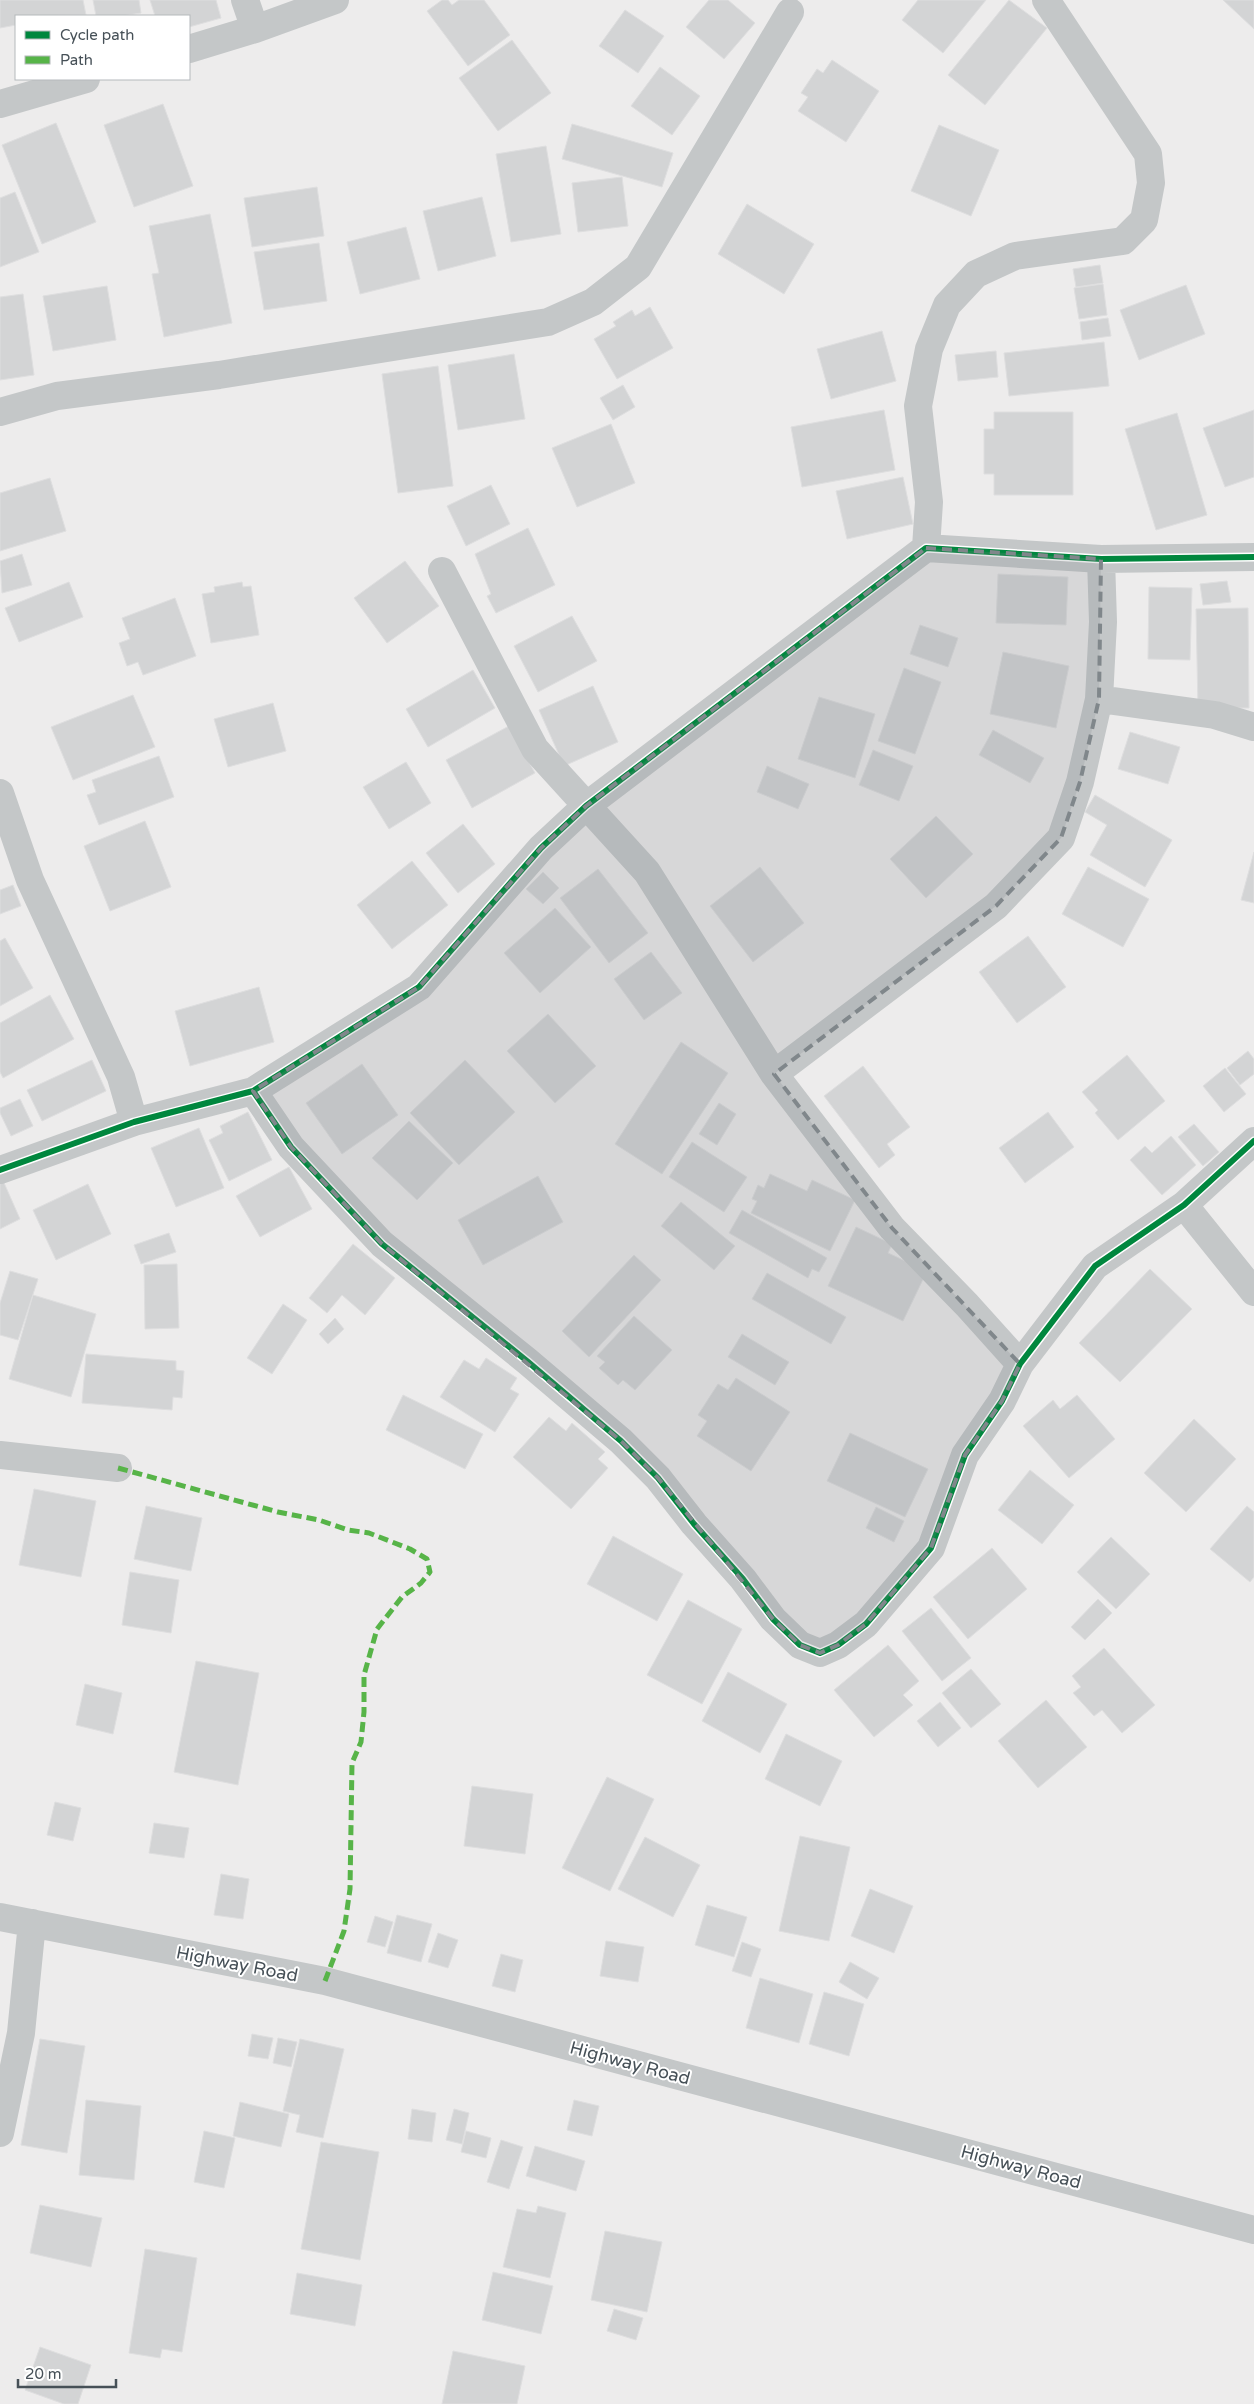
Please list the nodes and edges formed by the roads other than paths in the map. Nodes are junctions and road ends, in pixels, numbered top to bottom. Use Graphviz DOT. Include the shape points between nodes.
graph roads {
  1 [pos="245,0"];
  2 [pos="335,0"];
  3 [pos="1046,0"];
  4 [pos="790,12"];
  5 [pos="256,29"];
  6 [pos="190,49"];
  7 [pos="83,80"];
  8 [pos="0,104"];
  9 [pos="0,412"];
  10 [pos="926,548"];
  11 [pos="1254,557"];
  12 [pos="1101,559"];
  13 [pos="442,571"];
  14 [pos="1099,699"];
  15 [pos="1254,727"];
  16 [pos="0,793"];
  17 [pos="586,806"];
  18 [pos="774,1074"];
  19 [pos="253,1091"];
  20 [pos="134,1122"];
  21 [pos="1254,1141"];
  22 [pos="0,1170"];
  23 [pos="1184,1205"];
  24 [pos="1254,1292"];
  25 [pos="1020,1364"];
  26 [pos="0,1455"];
  27 [pos="118,1468"];
  28 [pos="0,1917"];
  29 [pos="32,1923"];
  30 [pos="0,2133"];
  31 [pos="1254,2230"];
  1 -- 5 [label="street"];
  2 -- 5 [label="street"];
  3 -- 10 [label="street" via="1148,154 1151,183 1144,220 1123,241 1015,256 976,274 947,305 929,349 918,406 929,502"];
  4 -- 9 [label="street" via="638,267 593,302 548,322 219,375 57,396"];
  5 -- 6 [label="street"];
  7 -- 8 [label="street"];
  10 -- 12 [label="street"];
  10 -- 17 [label="street"];
  11 -- 12 [label="street"];
  12 -- 14 [label="street" via="1103,622"];
  13 -- 17 [label="street" via="535,749"];
  14 -- 15 [label="street" via="1214,715"];
  14 -- 18 [label="street" via="1080,782 1061,838 996,906"];
  16 -- 20 [label="street" via="30,880 121,1076"];
  17 -- 18 [label="street" via="647,872"];
  17 -- 19 [label="street" via="542,848 419,987"];
  18 -- 25 [label="street" via="892,1228 967,1304"];
  19 -- 20 [label="street"];
  19 -- 25 [label="street" via="291,1147 382,1244 621,1441 658,1478 773,1620 800,1645 820,1653 838,1645 866,1624 931,1548 965,1455 1002,1401"];
  20 -- 22 [label="street"];
  21 -- 23 [label="street"];
  23 -- 24 [label="street"];
  23 -- 25 [label="street" via="1095,1266"];
  26 -- 27 [label="street"];
  28 -- 29 [label="street, Highway Road"];
  29 -- 30 [label="street" via="22,2033"];
  29 -- 31 [label="street, Highway Road" via="325,1981"];
}
